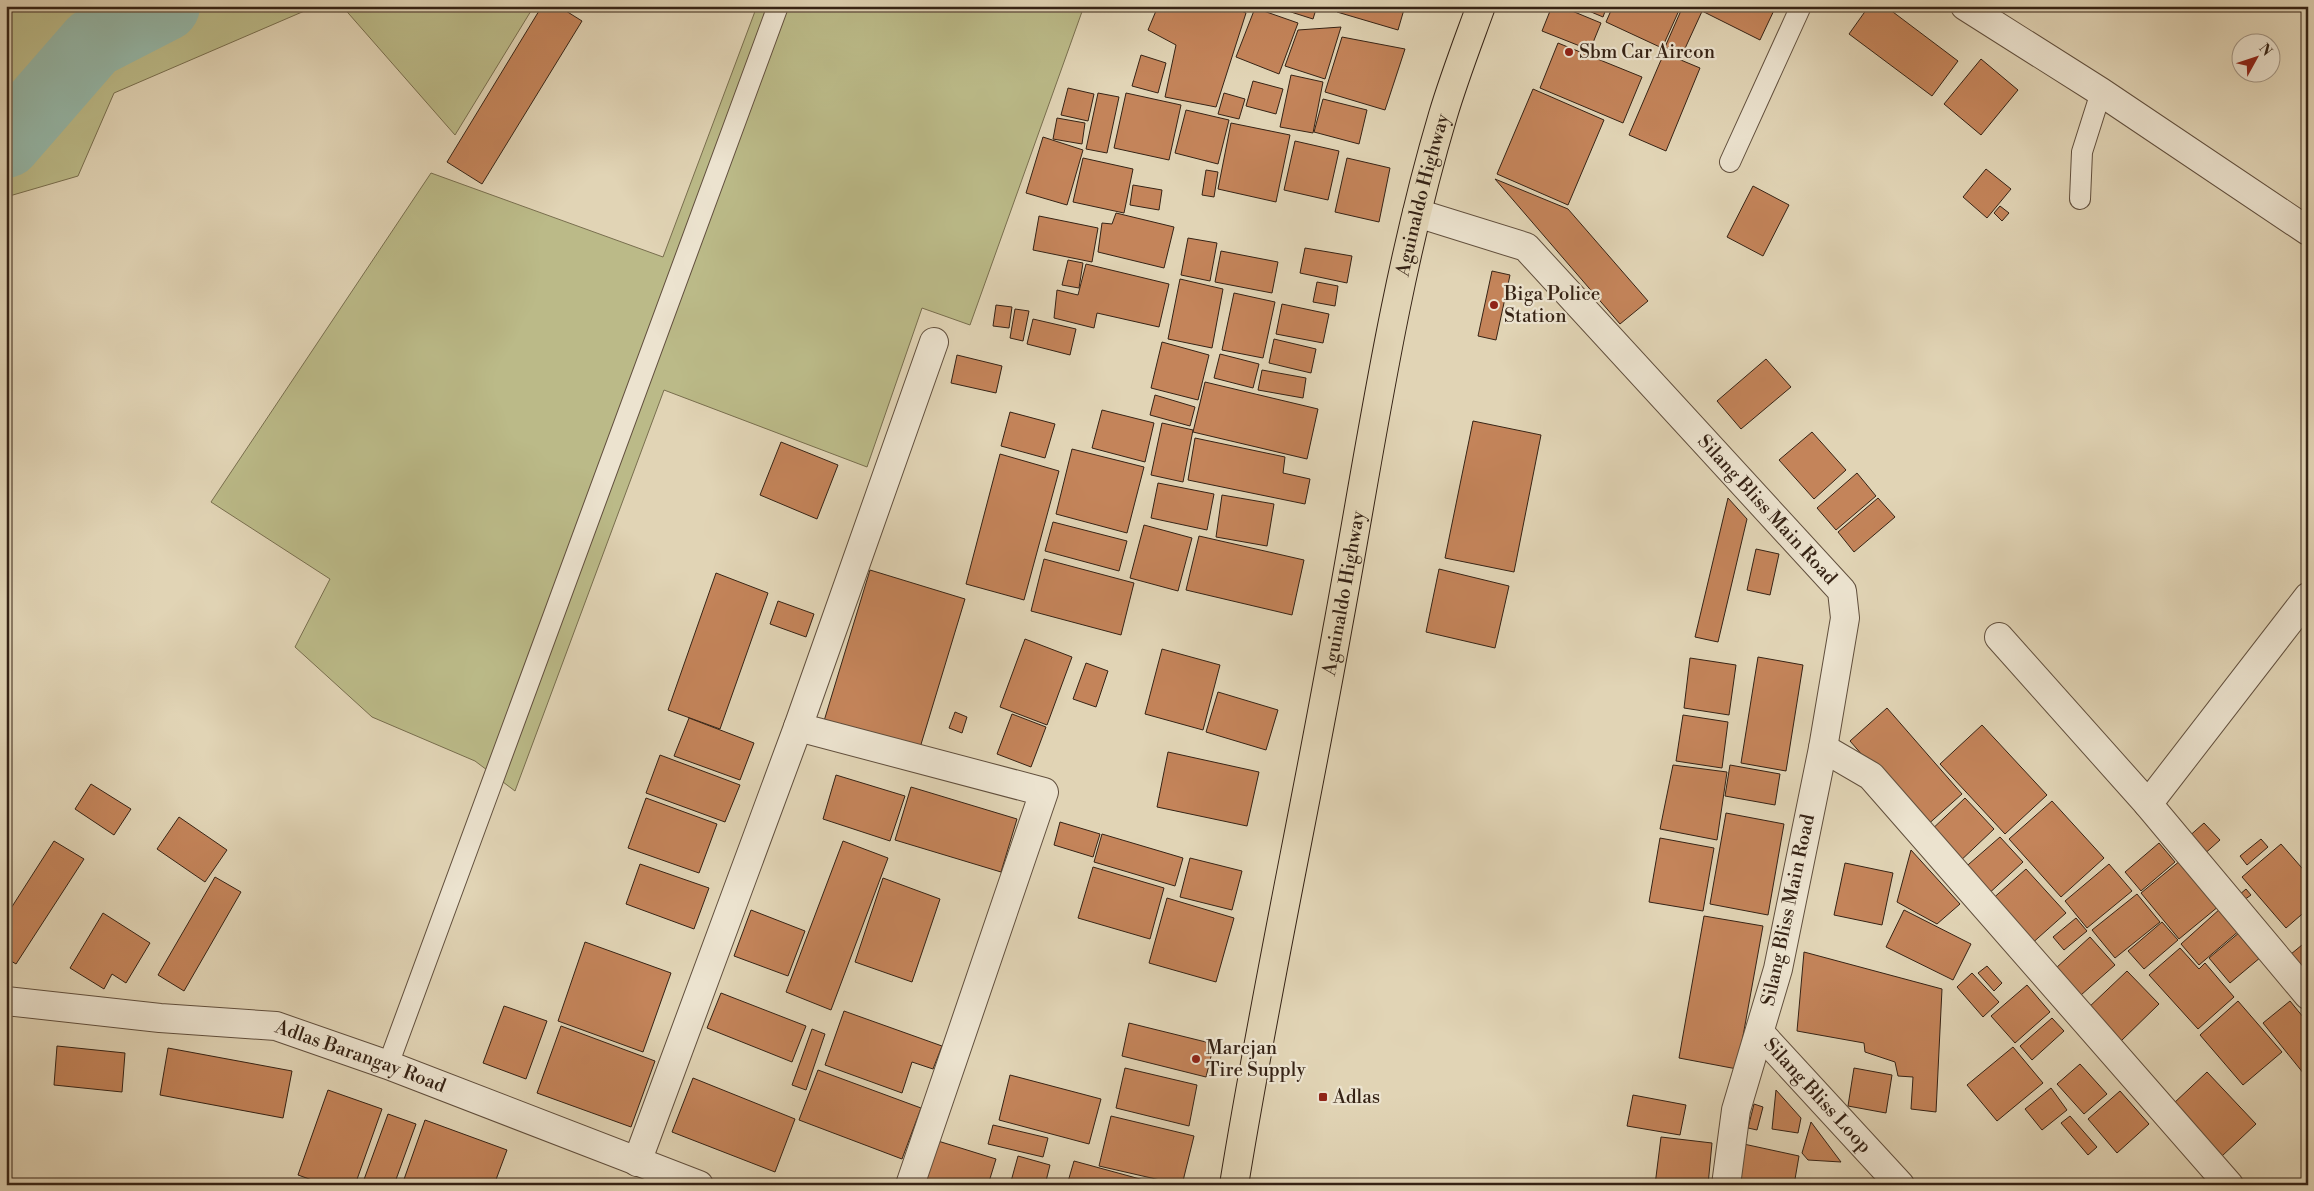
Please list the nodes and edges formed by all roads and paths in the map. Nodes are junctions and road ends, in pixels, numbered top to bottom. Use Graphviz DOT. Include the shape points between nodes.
graph roads {
  1 [pos="778,6"];
  2 [pos="1481,6"];
  3 [pos="1801,6"];
  4 [pos="1964,6"];
  5 [pos="2101,92"];
  6 [pos="1730,162"];
  7 [pos="2080,199"];
  8 [pos="1417,213"];
  9 [pos="2308,231"];
  10 [pos="934,342"];
  11 [pos="2305,606"];
  12 [pos="1999,637"];
  13 [pos="798,727"];
  14 [pos="1823,748"];
  15 [pos="2148,804"];
  16 [pos="2308,995"];
  17 [pos="6,1001"];
  18 [pos="1760,1033"];
  19 [pos="388,1065"];
  20 [pos="637,1162"];
  21 [pos="699,1185"];
  22 [pos="910,1185"];
  23 [pos="1234,1185"];
  24 [pos="1726,1185"];
  25 [pos="1900,1185"];
  26 [pos="2229,1185"];
  1 -- 19 [label="lane"];
  2 -- 8 [label="main road, Aguinaldo Highway" via="1444,114"];
  3 -- 6 [label="lane"];
  4 -- 5 [label="street"];
  5 -- 7 [label="lane" via="2082,152"];
  5 -- 9 [label="street"];
  8 -- 14 [label="street, Silang Bliss Main Road" via="1526,247 1842,591 1845,618"];
  8 -- 23 [label="main road, Aguinaldo Highway" via="1277,937"];
  10 -- 13 [label="street"];
  11 -- 15 [label="street"];
  12 -- 15 [label="street"];
  13 -- 20 [label="street"];
  13 -- 22 [label="street" via="1044,792"];
  14 -- 18 [label="street, Silang Bliss Main Road" via="1778,969"];
  14 -- 26 [label="street" via="1871,776"];
  15 -- 16 [label="street"];
  17 -- 19 [label="street, Adlas Barangay Road" via="160,1018 276,1026"];
  18 -- 24 [label="street, Silang Bliss Loop" via="1736,1110"];
  18 -- 25 [label="street, Silang Bliss Loop"];
  19 -- 20 [label="street, Adlas Barangay Road"];
  20 -- 21 [label="street, Adlas Barangay Road"];
}
